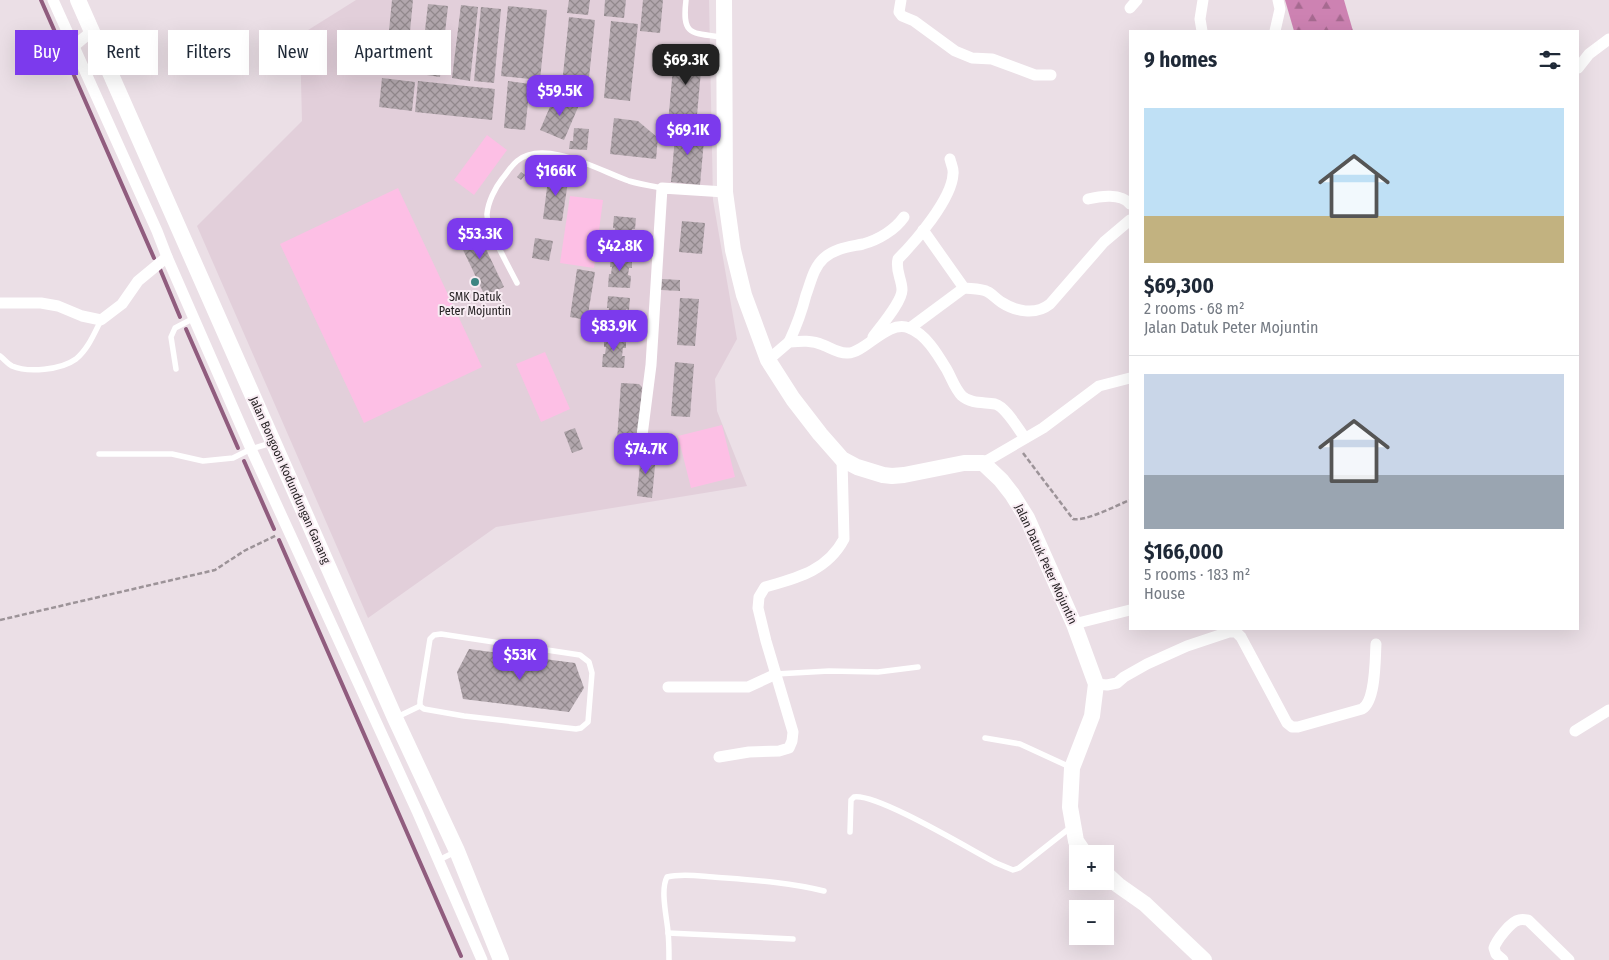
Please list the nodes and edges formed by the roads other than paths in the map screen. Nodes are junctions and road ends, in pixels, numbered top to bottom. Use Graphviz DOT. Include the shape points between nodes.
graph roads {
  1 [pos="53,0"];
  2 [pos="78,0"];
  3 [pos="686,0"];
  4 [pos="724,0"];
  5 [pos="901,0"];
  6 [pos="1203,0"];
  7 [pos="1278,0"];
  8 [pos="66,30"];
  9 [pos="92,30"];
  10 [pos="1202,30"];
  11 [pos="1275,30"];
  12 [pos="88,34"];
  13 [pos="725,38"];
  14 [pos="1609,38"];
  15 [pos="78,43"];
  16 [pos="78,58"];
  17 [pos="1579,67"];
  18 [pos="111,75"];
  19 [pos="1050,75"];
  20 [pos="950,159"];
  21 [pos="662,188"];
  22 [pos="724,192"];
  23 [pos="1088,199"];
  24 [pos="1129,203"];
  25 [pos="904,217"];
  26 [pos="176,221"];
  27 [pos="1129,221"];
  28 [pos="923,230"];
  29 [pos="158,231"];
  30 [pos="168,257"];
  31 [pos="517,283"];
  32 [pos="964,288"];
  33 [pos="0,303"];
  34 [pos="194,318"];
  35 [pos="101,320"];
  36 [pos="910,328"];
  37 [pos="872,339"];
  38 [pos="789,342"];
  39 [pos="0,356"];
  40 [pos="768,360"];
  41 [pos="176,369"];
  42 [pos="1129,378"];
  43 [pos="273,442"];
  44 [pos="1016,443"];
  45 [pos="251,450"];
  46 [pos="640,451"];
  47 [pos="99,454"];
  48 [pos="842,459"];
  49 [pos="988,459"];
  50 [pos="1129,610"];
  51 [pos="1078,623"];
  52 [pos="1376,644"];
  53 [pos="918,667"];
  54 [pos="776,674"];
  55 [pos="1106,684"];
  56 [pos="668,687"];
  57 [pos="420,706"];
  58 [pos="1609,710"];
  59 [pos="395,718"];
  60 [pos="1575,731"];
  61 [pos="985,738"];
  62 [pos="720,757"];
  63 [pos="1072,768"];
  64 [pos="1073,825"];
  65 [pos="850,832"];
  66 [pos="1079,845"];
  67 [pos="457,851"];
  68 [pos="439,860"];
  69 [pos="1114,881"];
  70 [pos="824,891"];
  71 [pos="668,932"];
  72 [pos="793,939"];
  73 [pos="482,960"];
  74 [pos="501,960"];
  75 [pos="669,960"];
  76 [pos="1204,960"];
  77 [pos="1503,960"];
  78 [pos="1569,960"];
  1 -- 8 [label="street"];
  2 -- 9 [label="street, Jalan Bongoon Kodundungan Ganang"];
  3 -- 13 [label="lane" via="684,16 691,32"];
  4 -- 13 [label="street"];
  5 -- 19 [label="street" via="899,12 902,16 955,51 972,58 992,59 1035,76"];
  6 -- 10 [label="street"];
  7 -- 11 [label="street" via="1280,9"];
  12 -- 15 [label="street"];
  13 -- 22 [label="street"];
  14 -- 17 [label="street"];
  16 -- 29 [label="street"];
  18 -- 26 [label="street, Jalan Bongoon Kodundungan Ganang"];
  20 -- 28 [label="street" via="954,176 949,190"];
  21 -- 22 [label="street"];
  21 -- 31 [label="lane" via="631,182 572,158 552,154 540,153 518,161 498,185 486,215"];
  21 -- 46 [label="street" via="651,365"];
  22 -- 40 [label="street" via="744,295"];
  23 -- 24 [label="street" via="1105,195"];
  25 -- 38 [label="street" via="880,237 842,247 820,262 813,273"];
  26 -- 29 [label="street"];
  26 -- 43 [label="street, Jalan Bongoon Kodundungan Ganang"];
  27 -- 32 [label="street" via="1104,242 1043,309 1020,310 999,301 987,291"];
  28 -- 32 [label="street"];
  28 -- 37 [label="street" via="898,259 900,297"];
  29 -- 30 [label="street"];
  30 -- 34 [label="street"];
  30 -- 35 [label="street" via="138,281 122,304"];
  32 -- 36 [label="street"];
  33 -- 35 [label="street" via="41,303"];
  34 -- 41 [label="lane" via="175,328 171,337"];
  34 -- 45 [label="street"];
  35 -- 39 [label="lane" via="88,346 75,360 54,368 20,368"];
  36 -- 37 [label="street" via="895,328"];
  36 -- 44 [label="street" via="936,353 963,397 973,402 997,405 1011,419"];
  37 -- 38 [label="street" via="855,352 848,353 813,342"];
  38 -- 40 [label="street"];
  40 -- 48 [label="street" via="803,412"];
  42 -- 44 [label="street" via="1099,386 1043,428"];
  43 -- 45 [label="lane"];
  43 -- 59 [label="street, Jalan Bongoon Kodundungan Ganang"];
  44 -- 49 [label="street"];
  45 -- 47 [label="lane" via="233,458 203,461 172,454"];
  45 -- 68 [label="street"];
  48 -- 49 [label="street" via="871,472 892,476"];
  48 -- 54 [label="street" via="844,538 840,546 826,562 807,574 765,587 759,597 758,608"];
  49 -- 51 [label="street, Jalan Datuk Peter Mojuntin" via="1027,518"];
  50 -- 51 [label="street"];
  51 -- 55 [label="street, Jalan Datuk Peter Mojuntin"];
  52 -- 55 [label="street" via="1375,670 1367,705 1298,727 1287,722 1236,632 1187,646"];
  53 -- 54 [label="lane" via="878,672"];
  54 -- 56 [label="street" via="748,687"];
  54 -- 62 [label="street" via="793,732 789,748"];
  55 -- 63 [label="street, Jalan Datuk Peter Mojuntin"];
  57 -- 57 [label="lane" via="430,639 434,635 580,654 591,667 588,722 581,728 434,712"];
  57 -- 59 [label="lane"];
  58 -- 60 [label="street"];
  59 -- 67 [label="street, Jalan Bongoon Kodundungan Ganang"];
  61 -- 63 [label="lane" via="1020,744"];
  63 -- 64 [label="street, Jalan Datuk Peter Mojuntin" via="1070,807"];
  64 -- 65 [label="lane" via="1013,870 865,797 851,800"];
  64 -- 66 [label="street, Jalan Datuk Peter Mojuntin"];
  67 -- 68 [label="lane"];
  67 -- 74 [label="street, Jalan Bongoon Kodundungan Ganang"];
  68 -- 73 [label="street"];
  69 -- 76 [label="street" via="1145,904"];
  70 -- 71 [label="lane" via="785,883 674,876 665,882"];
  71 -- 72 [label="lane"];
  71 -- 75 [label="lane"];
  77 -- 78 [label="street" via="1496,954 1495,942 1521,919 1528,920"];
}
